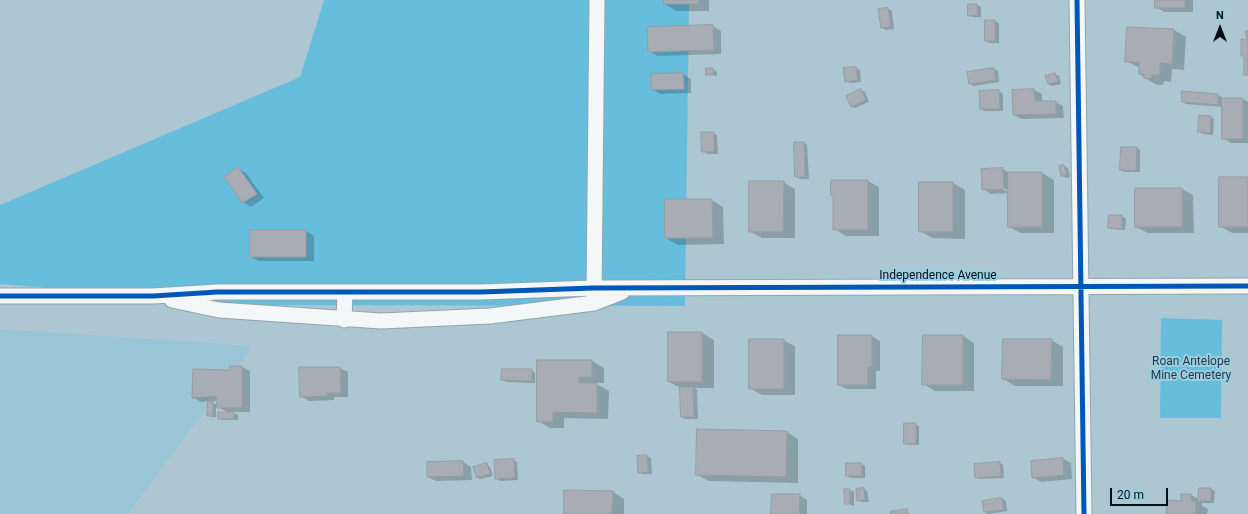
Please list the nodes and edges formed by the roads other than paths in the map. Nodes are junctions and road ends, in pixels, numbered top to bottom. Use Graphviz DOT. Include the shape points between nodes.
graph roads {
  1 [pos="597,0"];
  2 [pos="1076,0"];
  3 [pos="1081,285"];
  4 [pos="1248,286"];
  5 [pos="345,292"];
  6 [pos="0,296"];
  7 [pos="153,296"];
  8 [pos="594,296"];
  9 [pos="344,320"];
  10 [pos="1084,514"];
  1 -- 8 [label="street"];
  2 -- 3 [label="street"];
  3 -- 4 [label="street, Independence Avenue"];
  3 -- 8 [label="street, Independence Avenue" via="628,289"];
  3 -- 10 [label="street"];
  5 -- 7 [label="street" via="217,292"];
  5 -- 8 [label="street" via="481,292"];
  5 -- 9 [label="street"];
  6 -- 7 [label="street"];
  7 -- 9 [label="street" via="219,310"];
  8 -- 9 [label="street" via="490,316 381,321"];
}
